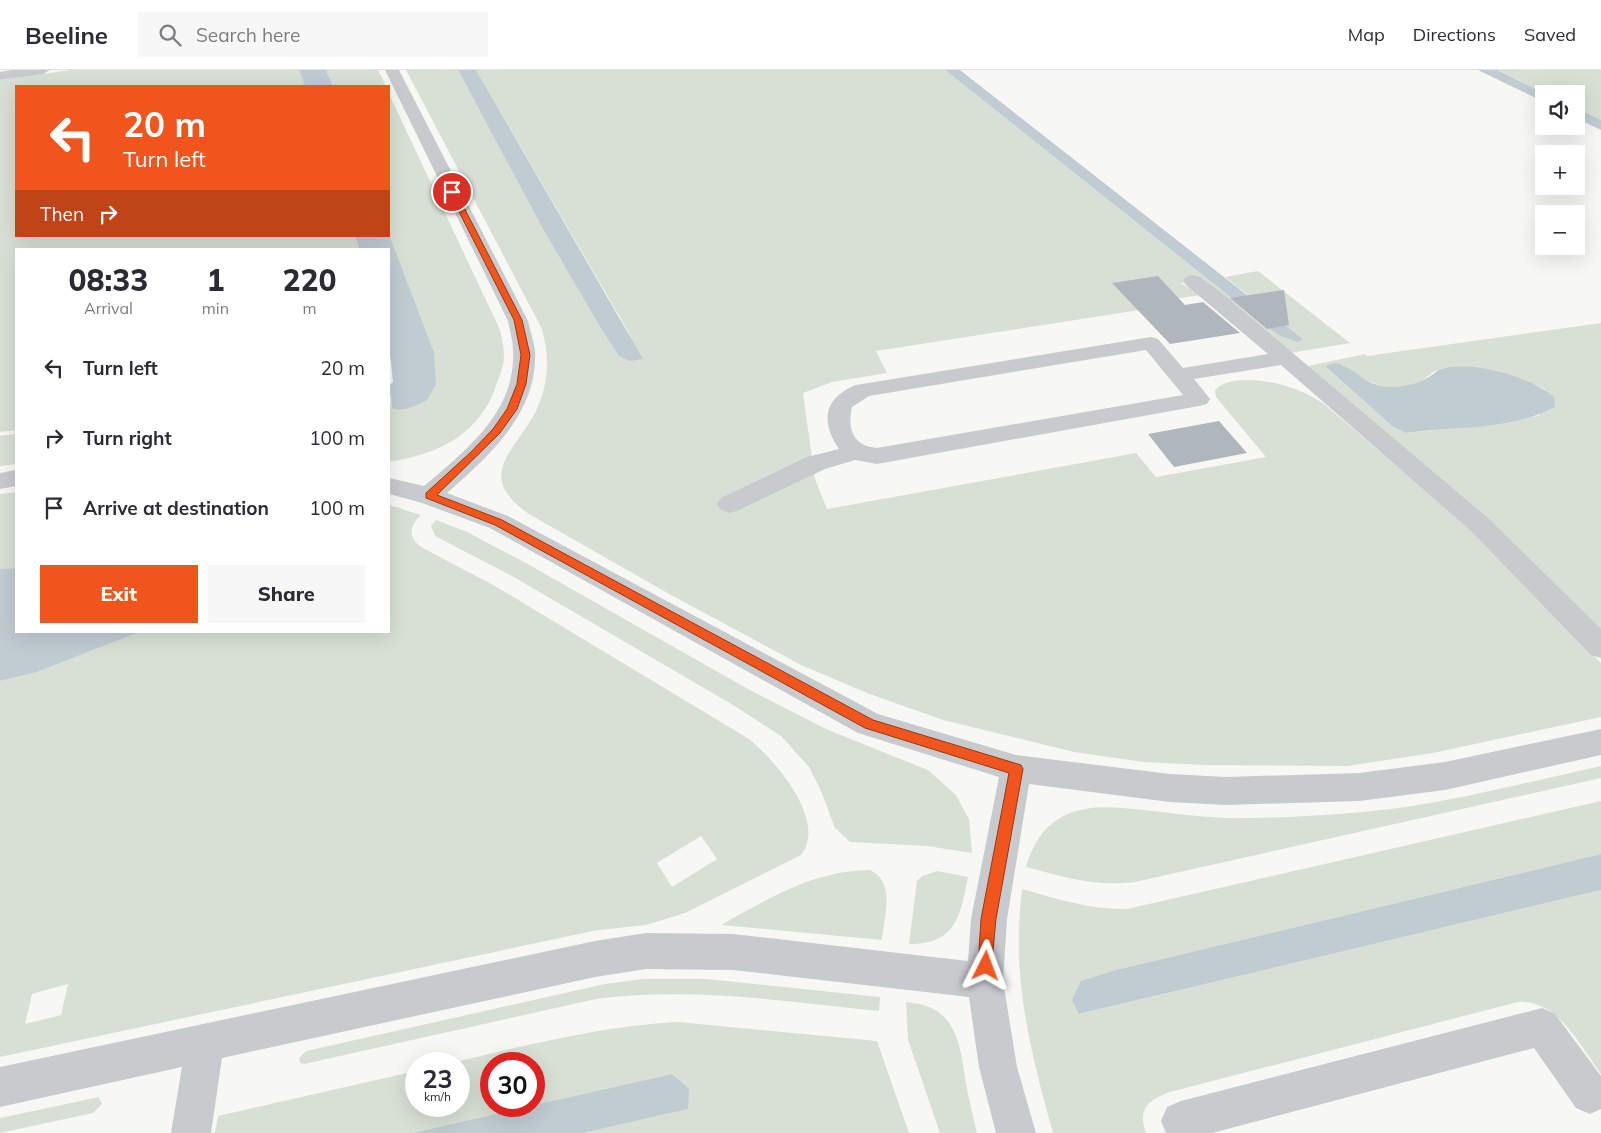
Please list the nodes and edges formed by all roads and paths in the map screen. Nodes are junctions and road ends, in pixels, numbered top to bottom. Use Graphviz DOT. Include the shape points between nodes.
graph roads {
  1 [pos="43,70"];
  2 [pos="392,70"];
  3 [pos="0,76"];
  4 [pos="1193,281"];
  5 [pos="1284,358"];
  6 [pos="1178,375"];
  7 [pos="855,452"];
  8 [pos="15,478"];
  9 [pos="0,480"];
  10 [pos="390,486"];
  11 [pos="430,496"];
  12 [pos="730,504"];
  13 [pos="1601,647"];
  14 [pos="1601,742"];
  15 [pos="1016,769"];
  16 [pos="985,982"];
  17 [pos="205,1043"];
  18 [pos="0,1087"];
  19 [pos="1590,1094"];
  20 [pos="191,1133"];
  21 [pos="1016,1133"];
  22 [pos="1186,1133"];
  1 -- 3 [label="street"];
  2 -- 11 [label="street" via="518,320 526,355 522,384 512,409 497,431"];
  4 -- 5 [label="street"];
  5 -- 6 [label="street"];
  5 -- 13 [label="street" via="1480,524"];
  6 -- 7 [label="street" via="1199,399 877,456"];
  6 -- 7 [label="street" via="1151,344 864,390 842,402 839,414 845,443"];
  7 -- 12 [label="street" via="816,463"];
  8 -- 9 [label="street"];
  10 -- 11 [label="street"];
  11 -- 15 [label="street" via="499,522 869,724"];
  14 -- 15 [label="street" via="1445,776 1359,787 1226,791 1170,788"];
  15 -- 16 [label="street" via="989,919"];
  16 -- 17 [label="street" via="733,952 646,951 595,959"];
  16 -- 21 [label="street" via="998,1067"];
  17 -- 18 [label="street"];
  17 -- 20 [label="street"];
  19 -- 22 [label="street" via="1542,1026 1181,1121"];
}
